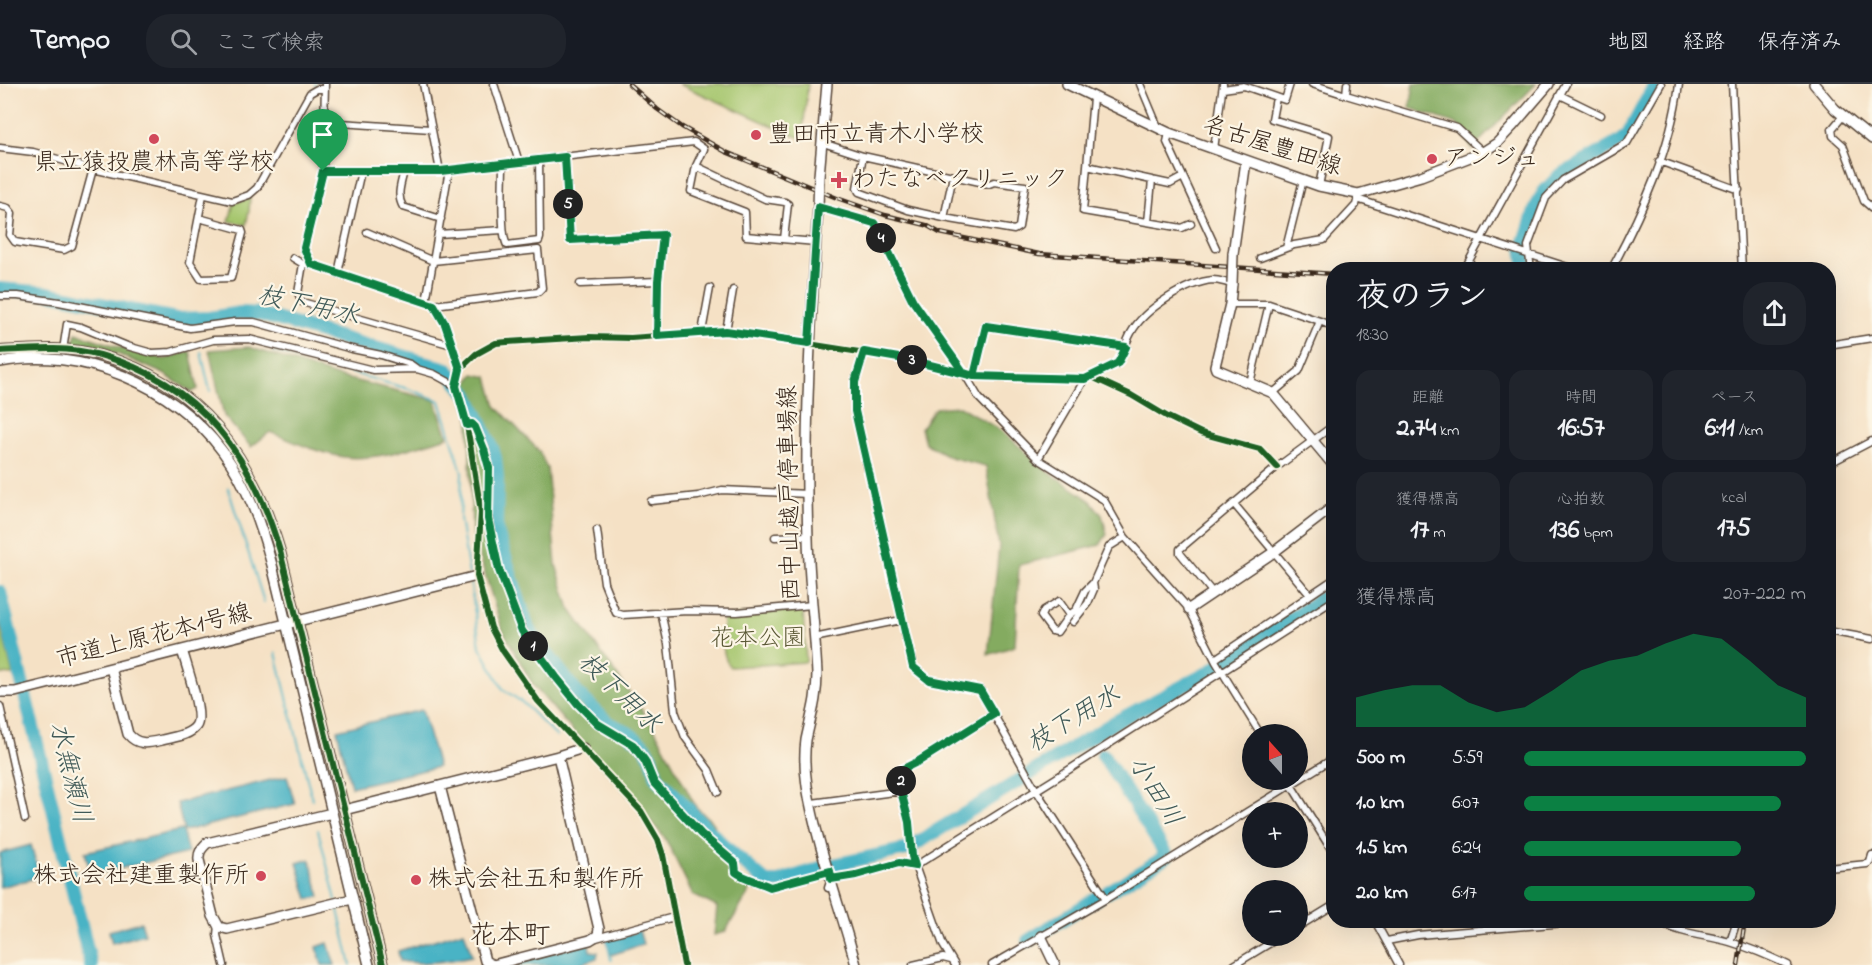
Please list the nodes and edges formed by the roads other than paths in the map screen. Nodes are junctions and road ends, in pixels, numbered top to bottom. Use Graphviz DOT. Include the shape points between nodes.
graph roads {
  1 [pos="423,84"];
  2 [pos="494,84"];
  3 [pos="827,84"];
  4 [pos="1067,84"];
  5 [pos="1140,84"];
  6 [pos="1290,84"];
  7 [pos="1312,84"];
  8 [pos="1347,84"];
  9 [pos="1549,84"];
  10 [pos="1566,84"];
  11 [pos="1661,84"];
  12 [pos="1679,84"];
  13 [pos="1732,84"];
  14 [pos="1814,84"];
  15 [pos="1223,86"];
  16 [pos="325,87"];
  17 [pos="1346,95"];
  18 [pos="1560,95"];
  19 [pos="1093,98"];
  20 [pos="1276,98"];
  21 [pos="1601,115"];
  22 [pos="1843,116"];
  23 [pos="325,122"];
  24 [pos="1158,127"];
  25 [pos="430,129"];
  26 [pos="1169,133"];
  27 [pos="1872,139"];
  28 [pos="823,143"];
  29 [pos="0,148"];
  30 [pos="1214,149"];
  31 [pos="1483,152"];
  32 [pos="863,156"];
  33 [pos="565,157"];
  34 [pos="539,160"];
  35 [pos="1246,161"];
  36 [pos="1659,161"];
  37 [pos="519,162"];
  38 [pos="503,164"];
  39 [pos="696,166"];
  40 [pos="1087,166"];
  41 [pos="93,169"];
  42 [pos="449,170"];
  43 [pos="323,171"];
  44 [pos="361,171"];
  45 [pos="404,171"];
  46 [pos="440,171"];
  47 [pos="953,176"];
  48 [pos="1183,177"];
  49 [pos="1152,180"];
  50 [pos="1303,180"];
  51 [pos="1319,186"];
  52 [pos="1740,190"];
  53 [pos="203,195"];
  54 [pos="1358,196"];
  55 [pos="0,206"];
  56 [pos="818,207"];
  57 [pos="1872,208"];
  58 [pos="199,218"];
  59 [pos="944,218"];
  60 [pos="441,219"];
  61 [pos="1148,222"];
  62 [pos="1191,224"];
  63 [pos="503,230"];
  64 [pos="367,232"];
  65 [pos="438,234"];
  66 [pos="784,239"];
  67 [pos="1480,240"];
  68 [pos="816,242"];
  69 [pos="1216,248"];
  70 [pos="1286,248"];
  71 [pos="1528,254"];
  72 [pos="292,258"];
  73 [pos="1260,258"];
  74 [pos="433,261"];
  75 [pos="1468,262"];
  76 [pos="1530,262"];
  77 [pos="1552,262"];
  78 [pos="1615,262"];
  79 [pos="1742,262"];
  80 [pos="303,264"];
  81 [pos="311,264"];
  82 [pos="338,273"];
  83 [pos="658,281"];
  84 [pos="580,284"];
  85 [pos="1232,284"];
  86 [pos="710,288"];
  87 [pos="734,290"];
  88 [pos="0,296"];
  89 [pos="426,302"];
  90 [pos="1230,304"];
  91 [pos="1269,304"];
  92 [pos="434,305"];
  93 [pos="1320,321"];
  94 [pos="1326,324"];
  95 [pos="726,331"];
  96 [pos="702,332"];
  97 [pos="657,336"];
  98 [pos="1872,338"];
  99 [pos="809,343"];
  100 [pos="1836,344"];
  101 [pos="452,345"];
  102 [pos="1126,347"];
  103 [pos="63,350"];
  104 [pos="0,351"];
  105 [pos="864,352"];
  106 [pos="0,362"];
  107 [pos="417,369"];
  108 [pos="460,369"];
  109 [pos="964,373"];
  110 [pos="974,376"];
  111 [pos="1085,379"];
  112 [pos="1250,383"];
  113 [pos="456,386"];
  114 [pos="1274,393"];
  115 [pos="467,425"];
  116 [pos="1326,430"];
  117 [pos="1312,440"];
  118 [pos="1872,441"];
  119 [pos="1326,457"];
  120 [pos="1038,459"];
  121 [pos="1836,460"];
  122 [pos="1278,467"];
  123 [pos="808,494"];
  124 [pos="651,501"];
  125 [pos="1234,504"];
  126 [pos="1326,512"];
  127 [pos="597,530"];
  128 [pos="808,536"];
  129 [pos="775,537"];
  130 [pos="1125,537"];
  131 [pos="1274,552"];
  132 [pos="477,576"];
  133 [pos="1326,584"];
  134 [pos="1213,593"];
  135 [pos="1310,595"];
  136 [pos="812,605"];
  137 [pos="1326,605"];
  138 [pos="1189,609"];
  139 [pos="661,612"];
  140 [pos="1071,619"];
  141 [pos="901,620"];
  142 [pos="298,621"];
  143 [pos="285,624"];
  144 [pos="1836,632"];
  145 [pos="814,638"];
  146 [pos="1872,639"];
  147 [pos="182,650"];
  148 [pos="1215,659"];
  149 [pos="111,668"];
  150 [pos="1221,670"];
  151 [pos="0,692"];
  152 [pos="0,706"];
  153 [pos="994,714"];
  154 [pos="1254,724"];
  155 [pos="583,748"];
  156 [pos="558,756"];
  157 [pos="1326,763"];
  158 [pos="1308,773"];
  159 [pos="440,786"];
  160 [pos="1036,790"];
  161 [pos="1279,790"];
  162 [pos="1294,790"];
  163 [pos="901,791"];
  164 [pos="718,792"];
  165 [pos="812,803"];
  166 [pos="344,810"];
  167 [pos="332,813"];
  168 [pos="25,819"];
  169 [pos="1326,841"];
  170 [pos="1872,855"];
  171 [pos="915,866"];
  172 [pos="1836,867"];
  173 [pos="829,875"];
  174 [pos="352,899"];
  175 [pos="1106,899"];
  176 [pos="1326,910"];
  177 [pos="674,917"];
  178 [pos="1308,921"];
  179 [pos="218,925"];
  180 [pos="1379,928"];
  181 [pos="1520,928"];
  182 [pos="1676,928"];
  183 [pos="1735,928"];
  184 [pos="1041,936"];
  185 [pos="592,939"];
  186 [pos="1387,941"];
  187 [pos="1730,942"];
  188 [pos="1265,946"];
  189 [pos="953,963"];
  190 [pos="224,965"];
  191 [pos="369,965"];
  192 [pos="383,965"];
  193 [pos="684,965"];
  194 [pos="856,965"];
  195 [pos="914,965"];
  196 [pos="992,965"];
  197 [pos="1055,965"];
  198 [pos="1234,965"];
  199 [pos="1399,965"];
  200 [pos="1788,965"];
  1 -- 25 [label="street"];
  2 -- 37 [label="street"];
  3 -- 28 [label="street, 西中山越戸停車場線"];
  4 -- 19 [label="street, 名古屋豊田線"];
  5 -- 24 [label="street"];
  6 -- 20 [label="street" via="1285,100"];
  7 -- 17 [label="street"];
  8 -- 17 [label="street"];
  9 -- 31 [label="street, 名古屋豊田線" via="1497,143"];
  10 -- 18 [label="street"];
  11 -- 71 [label="street" via="1628,143 1553,188 1541,209"];
  12 -- 36 [label="street"];
  13 -- 52 [label="street"];
  14 -- 22 [label="street"];
  15 -- 20 [label="street" via="1244,86"];
  15 -- 30 [label="street"];
  16 -- 23 [label="street"];
  16 -- 53 [label="street" via="310,93 257,188 232,201"];
  17 -- 31 [label="street" via="1457,128"];
  18 -- 21 [label="street"];
  18 -- 67 [label="street"];
  19 -- 24 [label="street, 名古屋豊田線"];
  19 -- 40 [label="street"];
  20 -- 51 [label="street" via="1272,119 1329,136"];
  22 -- 27 [label="street"];
  22 -- 57 [label="street" via="1832,129 1833,136 1843,145 1864,201"];
  23 -- 25 [label="street"];
  23 -- 43 [label="street"];
  24 -- 26 [label="street, 名古屋豊田線"];
  25 -- 46 [label="street"];
  26 -- 30 [label="street, 名古屋豊田線"];
  26 -- 48 [label="street" via="1167,142"];
  28 -- 32 [label="street"];
  28 -- 56 [label="street, 西中山越戸停車場線, bridge"];
  29 -- 41 [label="street" via="33,152"];
  30 -- 35 [label="street, 名古屋豊田線"];
  31 -- 54 [label="street, 名古屋豊田線"];
  32 -- 47 [label="street"];
  32 -- 59 [label="street" via="859,192"];
  33 -- 34 [label="street"];
  33 -- 39 [label="street" via="694,142 704,149"];
  33 -- 83 [label="street" via="570,240 663,235"];
  34 -- 37 [label="street"];
  34 -- 63 [label="street" via="540,238 507,245"];
  35 -- 50 [label="street, 名古屋豊田線"];
  35 -- 85 [label="street, bridge"];
  36 -- 52 [label="street"];
  36 -- 78 [label="street" via="1632,231"];
  37 -- 38 [label="street"];
  38 -- 42 [label="street"];
  38 -- 63 [label="street"];
  39 -- 66 [label="street" via="765,199 788,204"];
  39 -- 66 [label="street" via="691,191 745,212 746,236"];
  40 -- 49 [label="street"];
  40 -- 61 [label="street" via="1083,211"];
  41 -- 53 [label="street"];
  41 -- 55 [label="street" via="72,246 64,250 15,242 10,235 12,213"];
  42 -- 46 [label="street"];
  42 -- 60 [label="street"];
  43 -- 44 [label="street"];
  43 -- 81 [label="street" via="304,248"];
  44 -- 45 [label="street"];
  44 -- 82 [label="street"];
  45 -- 46 [label="street"];
  45 -- 60 [label="street" via="399,200 404,207"];
  47 -- 59 [label="street"];
  47 -- 59 [label="street" via="1025,186 1019,227 1014,230"];
  48 -- 49 [label="street" via="1170,184"];
  48 -- 69 [label="street"];
  49 -- 61 [label="street"];
  50 -- 51 [label="street, 名古屋豊田線"];
  50 -- 70 [label="street"];
  51 -- 54 [label="street, 名古屋豊田線"];
  52 -- 79 [label="street"];
  53 -- 58 [label="street"];
  54 -- 67 [label="street"];
  54 -- 70 [label="street" via="1356,205 1324,240"];
  56 -- 68 [label="street, 西中山越戸停車場線"];
  56 -- 109 [label="street" via="874,223 913,301"];
  58 -- 58 [label="street" via="190,262 201,279 231,278 242,230"];
  60 -- 65 [label="street"];
  61 -- 62 [label="street" via="1182,228"];
  63 -- 65 [label="street"];
  64 -- 74 [label="street"];
  65 -- 74 [label="street"];
  66 -- 68 [label="street"];
  67 -- 71 [label="street"];
  67 -- 75 [label="street"];
  68 -- 99 [label="street, 西中山越戸停車場線"];
  70 -- 73 [label="street"];
  71 -- 76 [label="street"];
  71 -- 77 [label="street"];
  72 -- 80 [label="street"];
  74 -- 89 [label="street"];
  74 -- 92 [label="street" via="538,250 542,288 538,292"];
  80 -- 81 [label="street"];
  80 -- 101 [label="street" via="298,293 302,302"];
  81 -- 82 [label="street"];
  82 -- 89 [label="street"];
  83 -- 84 [label="street"];
  83 -- 97 [label="street"];
  85 -- 90 [label="street"];
  85 -- 102 [label="street" via="1215,280 1180,290 1139,323"];
  86 -- 96 [label="street"];
  87 -- 95 [label="street"];
  88 -- 107 [label="street" via="59,302 190,328 254,322 381,355"];
  89 -- 92 [label="street"];
  90 -- 91 [label="street"];
  90 -- 112 [label="street" via="1215,366"];
  91 -- 93 [label="street"];
  91 -- 112 [label="street"];
  92 -- 101 [label="street"];
  93 -- 94 [label="street"];
  93 -- 114 [label="street" via="1299,371"];
  95 -- 96 [label="street"];
  95 -- 99 [label="street"];
  96 -- 97 [label="street"];
  97 -- 108 [label="street" via="496,343"];
  98 -- 100 [label="street"];
  99 -- 105 [label="street"];
  99 -- 123 [label="street, 西中山越戸停車場線"];
  101 -- 108 [label="street"];
  102 -- 110 [label="street" via="986,326"];
  102 -- 111 [label="street" via="1118,363"];
  103 -- 104 [label="street"];
  103 -- 107 [label="street" via="67,324 152,353 213,340 249,339 373,370"];
  103 -- 142 [label="street" via="100,355 147,372 180,393 226,437 264,504"];
  105 -- 109 [label="street"];
  105 -- 141 [label="street" via="855,382 855,411"];
  106 -- 143 [label="street" via="75,361 122,375 162,397 195,422 223,451 260,520"];
  107 -- 113 [label="street"];
  108 -- 113 [label="street"];
  109 -- 110 [label="street"];
  109 -- 120 [label="street" via="987,407"];
  110 -- 111 [label="street"];
  111 -- 120 [label="street"];
  111 -- 122 [label="street" via="1094,378 1131,395 1200,433 1260,449"];
  112 -- 114 [label="street"];
  113 -- 115 [label="street"];
  114 -- 117 [label="street"];
  115 -- 132 [label="street" via="481,512"];
  115 -- 173 [label="street" via="475,427 489,468 488,519 499,570 522,631 556,677 598,724 633,745 654,783 701,834 735,863 740,875 770,887"];
  116 -- 117 [label="street"];
  117 -- 119 [label="street"];
  117 -- 122 [label="street"];
  118 -- 121 [label="street"];
  120 -- 130 [label="street" via="1104,500"];
  122 -- 125 [label="street"];
  123 -- 124 [label="street" via="722,490"];
  123 -- 128 [label="street, 西中山越戸停車場線"];
  125 -- 131 [label="street"];
  125 -- 134 [label="street" via="1179,552"];
  126 -- 131 [label="street"];
  127 -- 139 [label="street" via="604,583 616,613"];
  128 -- 129 [label="street"];
  128 -- 136 [label="street, 西中山越戸停車場線"];
  130 -- 138 [label="street"];
  130 -- 140 [label="street" via="1109,547"];
  131 -- 134 [label="street"];
  131 -- 135 [label="street"];
  132 -- 142 [label="street, 市道上原花本1号線"];
  132 -- 155 [label="street" via="491,628 503,651 538,701"];
  133 -- 135 [label="street"];
  134 -- 138 [label="street"];
  135 -- 148 [label="street"];
  136 -- 139 [label="street" via="737,612"];
  136 -- 145 [label="street, 西中山越戸停車場線"];
  137 -- 150 [label="street"];
  138 -- 148 [label="street"];
  139 -- 164 [label="street" via="675,711 685,737 709,770"];
  140 -- 140 [label="street" via="1059,601 1041,616 1057,632"];
  141 -- 145 [label="street"];
  141 -- 153 [label="street" via="913,667 929,680 980,690"];
  142 -- 143 [label="street, 市道上原花本1号線"];
  142 -- 166 [label="street"];
  143 -- 147 [label="street, 市道上原花本1号線"];
  143 -- 167 [label="street"];
  144 -- 146 [label="street"];
  145 -- 165 [label="street, 西中山越戸停車場線" via="816,699 806,741 807,786"];
  147 -- 149 [label="street, 市道上原花本1号線"];
  147 -- 149 [label="street" via="198,710 196,726 186,734 149,743 132,738"];
  148 -- 150 [label="street"];
  149 -- 151 [label="street, 市道上原花本1号線" via="15,692"];
  150 -- 154 [label="street"];
  150 -- 160 [label="street"];
  152 -- 168 [label="street"];
  153 -- 160 [label="street"];
  153 -- 163 [label="street" via="899,771"];
  155 -- 156 [label="street"];
  155 -- 177 [label="street" via="649,823 663,855"];
  156 -- 159 [label="street"];
  156 -- 185 [label="street" via="599,929"];
  157 -- 158 [label="street"];
  159 -- 166 [label="street"];
  159 -- 185 [label="street" via="484,961 493,965"];
  160 -- 171 [label="street"];
  160 -- 175 [label="street"];
  161 -- 175 [label="street"];
  162 -- 169 [label="street"];
  163 -- 165 [label="street"];
  163 -- 171 [label="street"];
  165 -- 173 [label="street, 西中山越戸停車場線"];
  166 -- 192 [label="street"];
  167 -- 174 [label="street"];
  167 -- 179 [label="street" via="203,846 199,860"];
  170 -- 172 [label="street" via="1867,864"];
  171 -- 173 [label="street" via="899,863 856,875"];
  171 -- 189 [label="street"];
  173 -- 194 [label="street, 西中山越戸停車場線"];
  174 -- 179 [label="street" via="227,929"];
  174 -- 191 [label="street"];
  175 -- 184 [label="street"];
  176 -- 178 [label="street"];
  177 -- 185 [label="street"];
  177 -- 193 [label="street"];
  179 -- 190 [label="street" via="216,935"];
  180 -- 186 [label="street"];
  181 -- 186 [label="street"];
  182 -- 187 [label="street"];
  183 -- 187 [label="street"];
  184 -- 196 [label="street"];
  184 -- 197 [label="street"];
  186 -- 199 [label="street"];
  187 -- 200 [label="street"];
  188 -- 198 [label="street"];
  189 -- 195 [label="street" via="943,958"];
}
